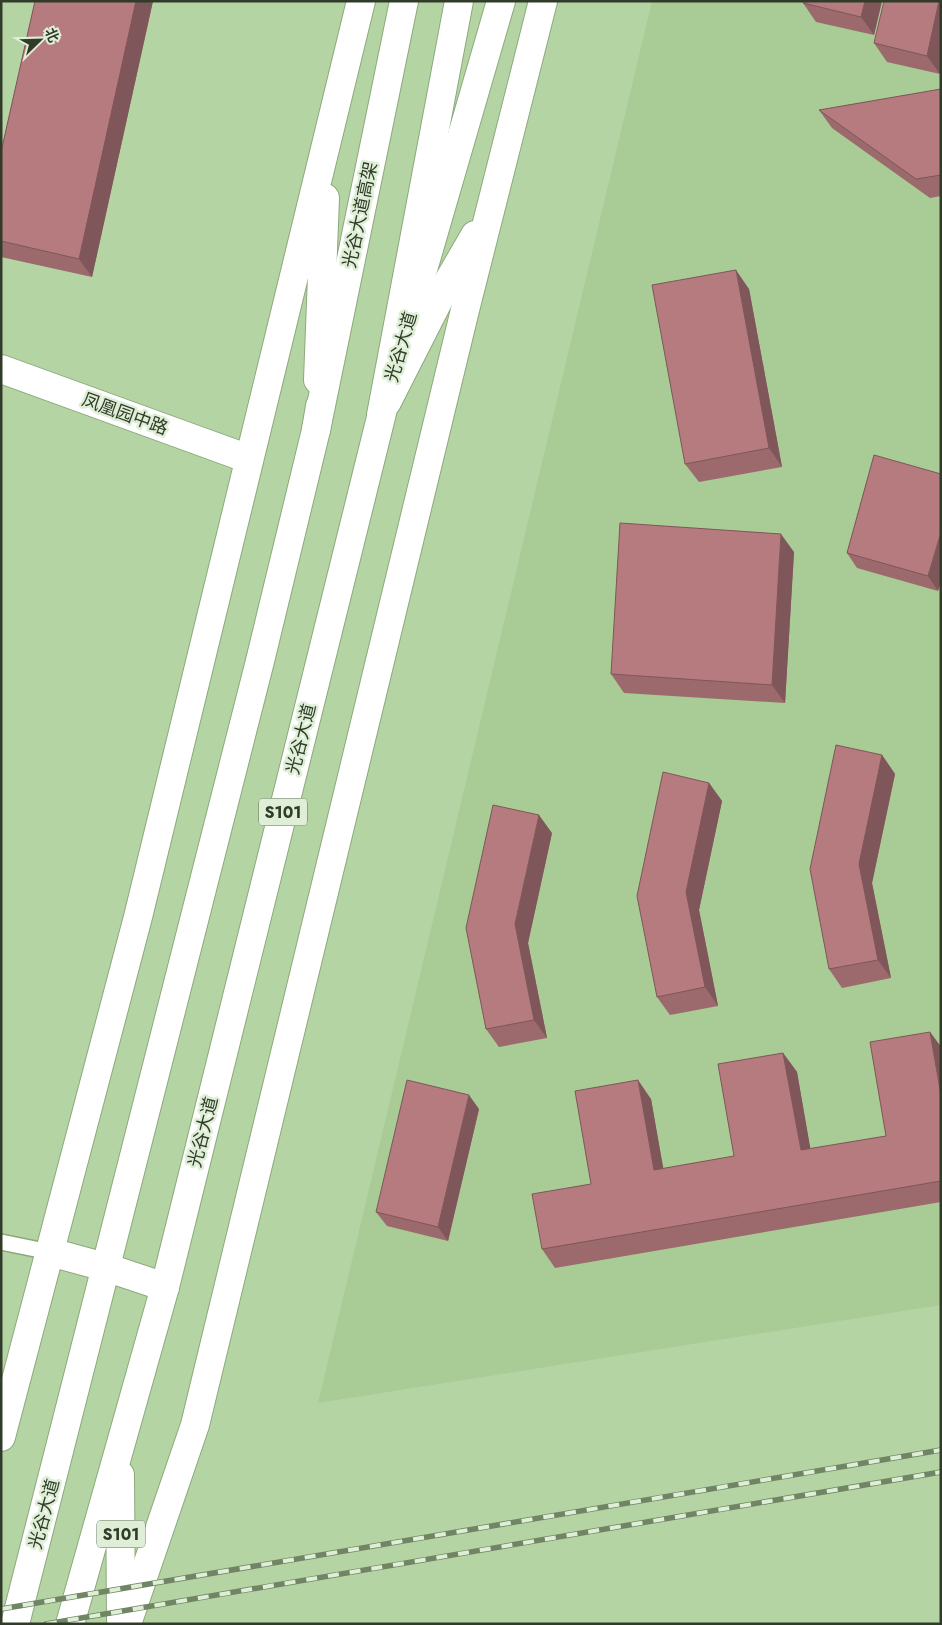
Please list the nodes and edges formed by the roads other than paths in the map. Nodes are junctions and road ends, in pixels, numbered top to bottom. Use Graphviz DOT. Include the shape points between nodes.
graph roads {
  1 [pos="360,1"];
  2 [pos="392,1"];
  3 [pos="404,1"];
  4 [pos="459,1"];
  5 [pos="501,1"];
  6 [pos="543,1"];
  7 [pos="327,142"];
  8 [pos="492,205"];
  9 [pos="1,369"];
  10 [pos="381,415"];
  11 [pos="316,430"];
  12 [pos="250,459"];
  13 [pos="1,1242"];
  14 [pos="50,1252"];
  15 [pos="105,1267"];
  16 [pos="165,1287"];
  17 [pos="77,1383"];
  18 [pos="1,1437"];
  19 [pos="120,1444"];
  20 [pos="1,1602"];
  21 [pos="15,1624"];
  22 [pos="70,1624"];
  23 [pos="121,1624"];
  24 [pos="127,1624"];
  1 -- 7 [label="main road"];
  2 -- 11 [label="main road, 光谷大道"];
  3 -- 11 [label="main road, 光谷大道高架"];
  4 -- 10 [label="main road"];
  5 -- 10 [label="main road, 光谷大道 / S101"];
  6 -- 8 [label="main road"];
  7 -- 11 [label="main road"];
  7 -- 12 [label="main road"];
  8 -- 10 [label="main road" via="449,280"];
  8 -- 24 [label="main road" via="195,1424"];
  9 -- 12 [label="main road, 凤凰园中路"];
  10 -- 16 [label="main road, 光谷大道 / S101"];
  11 -- 15 [label="main road, 光谷大道"];
  12 -- 14 [label="main road" via="138,918"];
  13 -- 14 [label="lane"];
  14 -- 15 [label="main road"];
  14 -- 18 [label="main road"];
  15 -- 16 [label="main road"];
  15 -- 17 [label="main road, 光谷大道"];
  16 -- 19 [label="main road, 光谷大道 / S101"];
  17 -- 20 [label="main road" via="32,1504"];
  17 -- 21 [label="main road, 光谷大道"];
  19 -- 22 [label="main road, 光谷大道 / S101"];
  19 -- 23 [label="main road, S101"];
}
